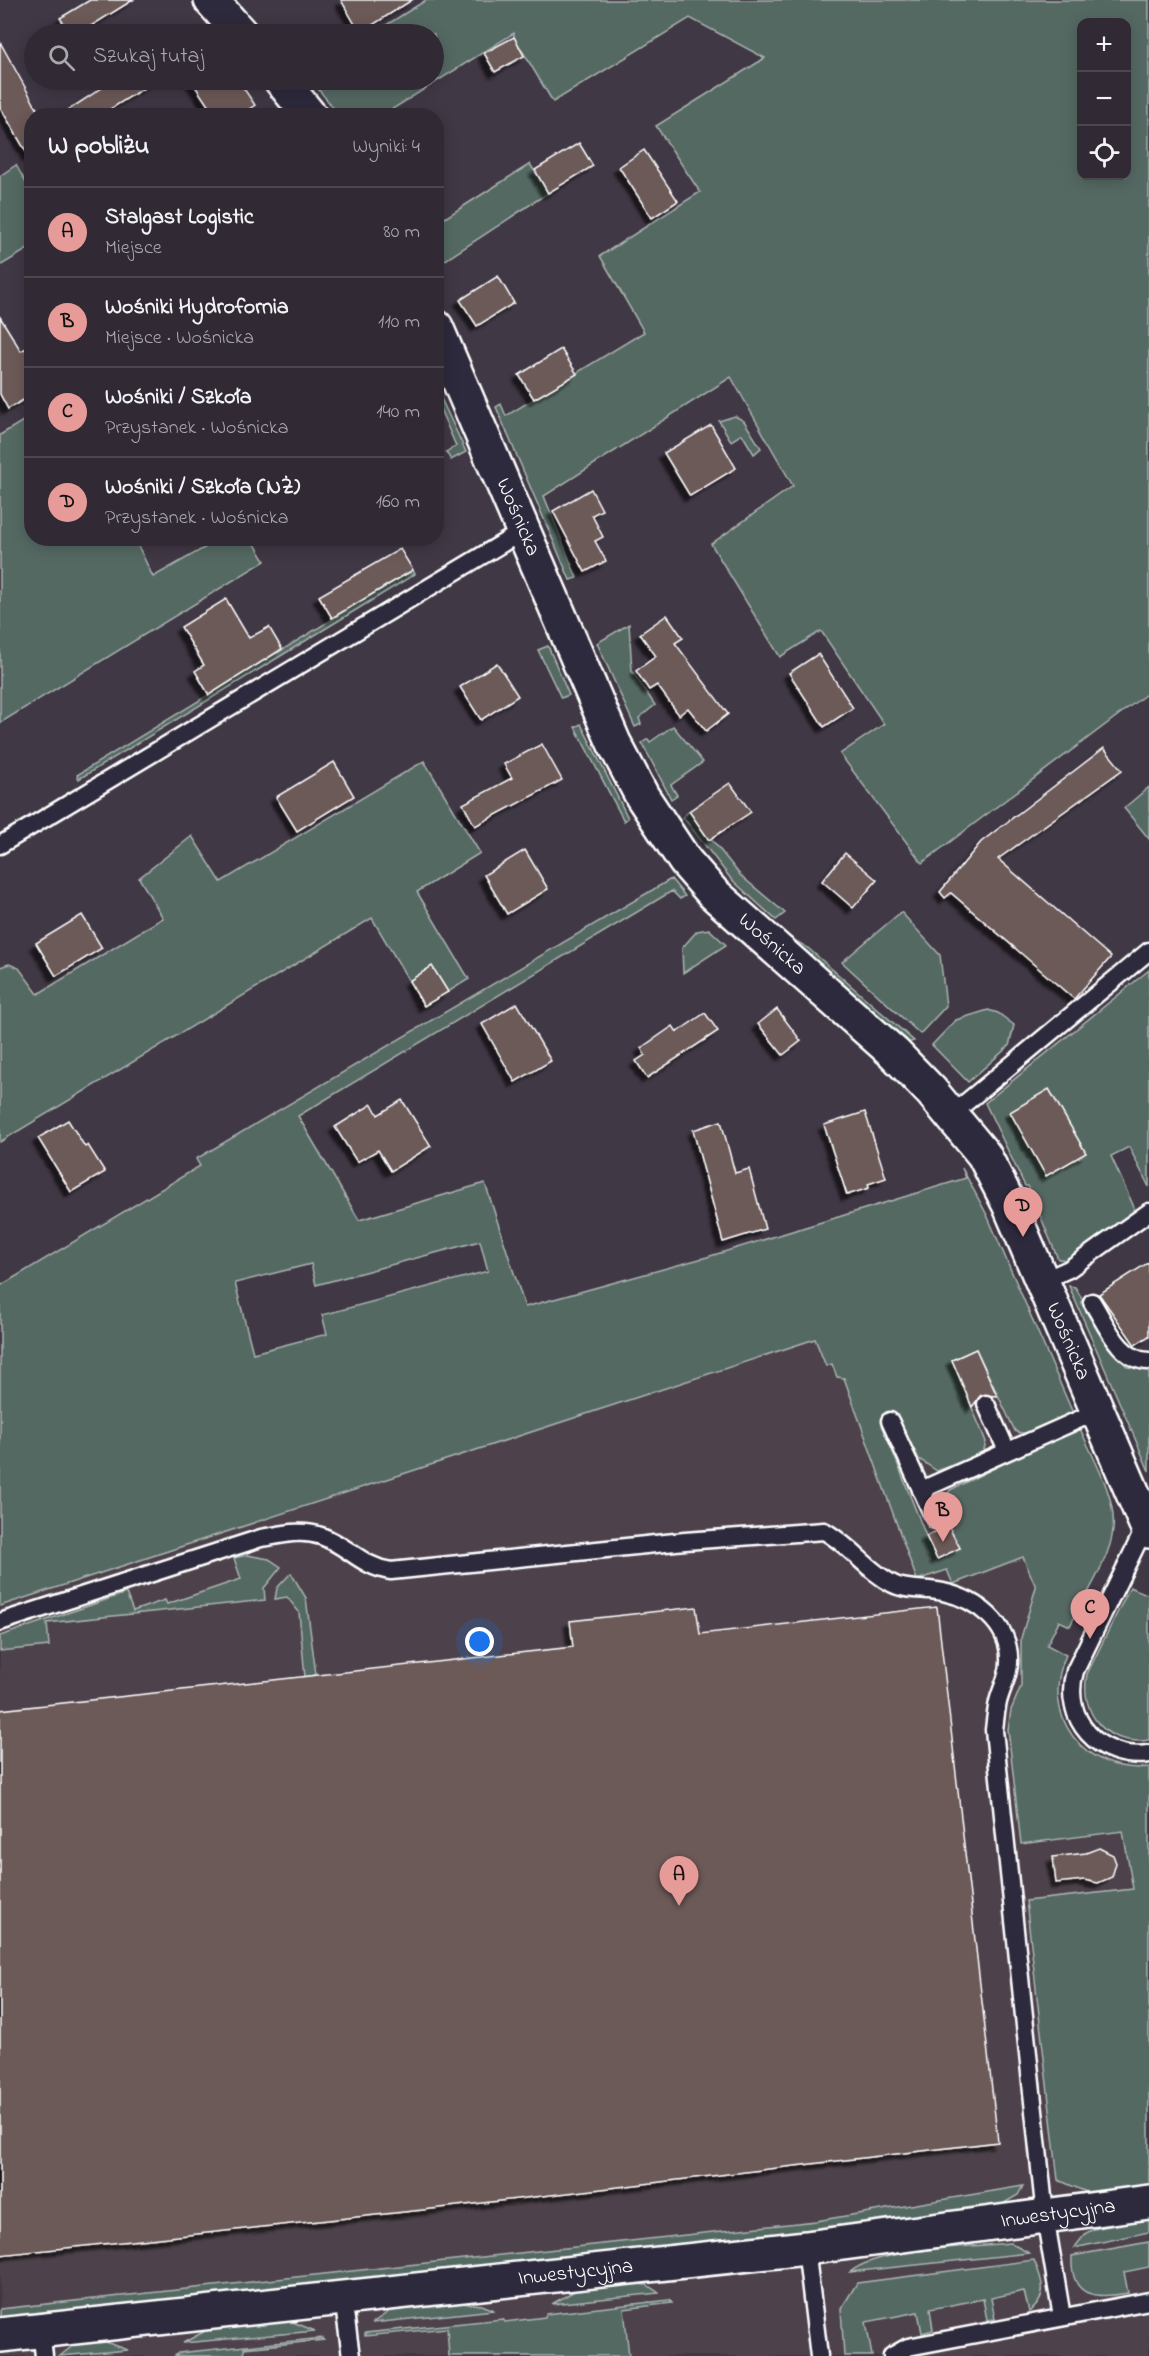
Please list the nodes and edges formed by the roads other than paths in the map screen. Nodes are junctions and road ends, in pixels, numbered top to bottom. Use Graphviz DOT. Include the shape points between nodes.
graph roads {
  1 [pos="211,0"];
  2 [pos="232,24"];
  3 [pos="289,90"];
  4 [pos="304,108"];
  5 [pos="444,346"];
  6 [pos="523,531"];
  7 [pos="0,845"];
  8 [pos="1149,951"];
  9 [pos="952,1114"];
  10 [pos="1149,1212"];
  11 [pos="1042,1281"];
  12 [pos="1092,1302"];
  13 [pos="1149,1361"];
  14 [pos="986,1404"];
  15 [pos="1098,1411"];
  16 [pos="890,1421"];
  17 [pos="1007,1451"];
  18 [pos="921,1490"];
  19 [pos="934,1520"];
  20 [pos="1148,1528"];
  21 [pos="0,1622"];
  22 [pos="1149,1754"];
  23 [pos="1149,2202"];
  24 [pos="1045,2216"];
  25 [pos="806,2248"];
  26 [pos="343,2298"];
  27 [pos="1149,2301"];
  28 [pos="1062,2317"];
  29 [pos="0,2335"];
  30 [pos="43,2343"];
  31 [pos="351,2356"];
  32 [pos="819,2356"];
  33 [pos="892,2356"];
  1 -- 2 [label="street"];
  3 -- 4 [label="street"];
  5 -- 6 [label="street, Wośnicka"];
  6 -- 7 [label="lane"];
  6 -- 9 [label="street, Wośnicka" via="614,743 642,796 685,861 712,893 894,1053"];
  8 -- 9 [label="lane"];
  9 -- 11 [label="street, Wośnicka" via="984,1155"];
  10 -- 11 [label="lane" via="1069,1269"];
  11 -- 15 [label="street, Wośnicka"];
  12 -- 13 [label="lane" via="1125,1353"];
  14 -- 17 [label="lane"];
  15 -- 17 [label="lane"];
  15 -- 20 [label="street, Wośnicka"];
  16 -- 18 [label="lane"];
  17 -- 18 [label="lane"];
  18 -- 19 [label="lane"];
  20 -- 22 [label="lane" via="1071,1686 1072,1708 1099,1743 1116,1753"];
  21 -- 24 [label="lane" via="261,1538 304,1533 322,1536 376,1569 391,1571 685,1541 824,1532 842,1540 894,1585 942,1591 974,1603 999,1626 1007,1642 1009,1663 994,1730"];
  23 -- 24 [label="street, Inwestycyjna"];
  24 -- 25 [label="street, Inwestycyjna"];
  24 -- 28 [label="lane"];
  25 -- 26 [label="street, Inwestycyjna"];
  25 -- 32 [label="lane"];
  26 -- 30 [label="street, Inwestycyjna"];
  26 -- 31 [label="lane"];
  27 -- 28 [label="lane"];
  28 -- 33 [label="lane" via="908,2347"];
  29 -- 30 [label="street, Inwestycyjna"];
}
